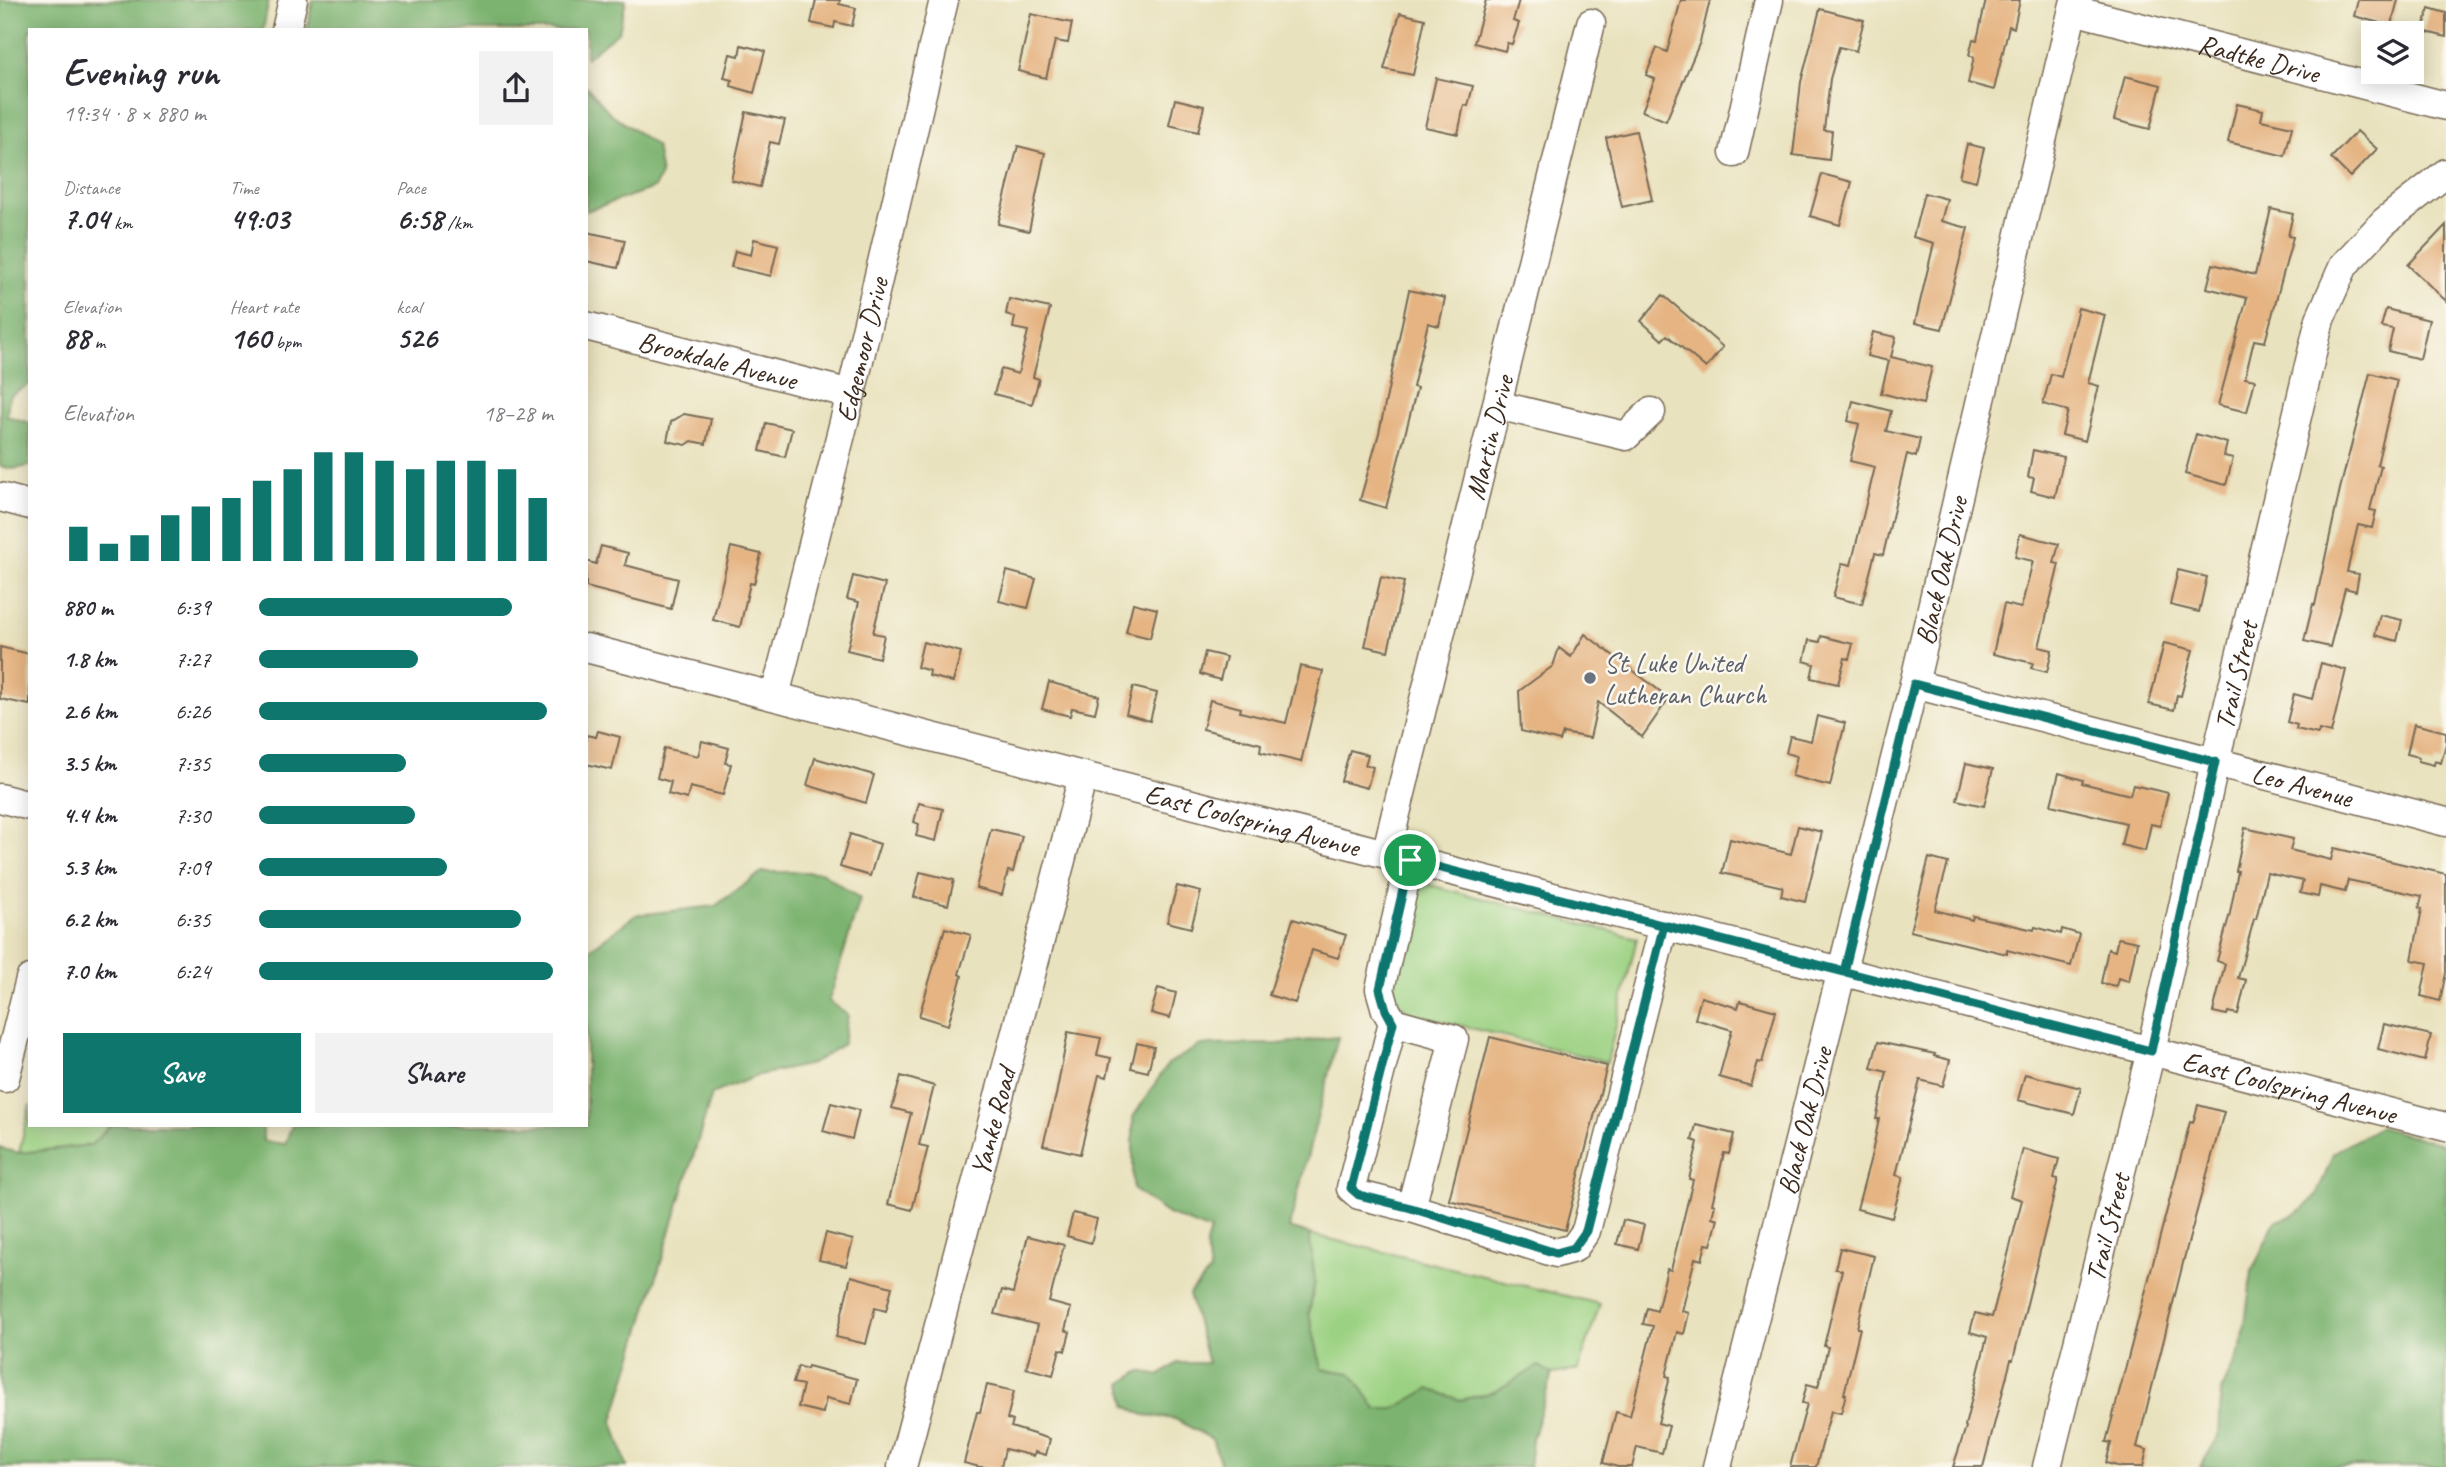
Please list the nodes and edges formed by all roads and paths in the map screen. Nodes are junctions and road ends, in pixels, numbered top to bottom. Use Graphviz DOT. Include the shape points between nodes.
graph roads {
  1 [pos="293,0"];
  2 [pos="944,0"];
  3 [pos="1769,0"];
  4 [pos="2074,5"];
  5 [pos="1591,23"];
  6 [pos="286,28"];
  7 [pos="2446,106"];
  8 [pos="1734,153"];
  9 [pos="2446,173"];
  10 [pos="588,327"];
  11 [pos="851,394"];
  12 [pos="1497,405"];
  13 [pos="1651,412"];
  14 [pos="0,497"];
  15 [pos="28,504"];
  16 [pos="588,649"];
  17 [pos="1914,684"];
  18 [pos="775,696"];
  19 [pos="2215,762"];
  20 [pos="1083,776"];
  21 [pos="0,798"];
  22 [pos="28,805"];
  23 [pos="2446,822"];
  24 [pos="1398,857"];
  25 [pos="1664,925"];
  26 [pos="1844,972"];
  27 [pos="28,987"];
  28 [pos="1393,1023"];
  29 [pos="2151,1051"];
  30 [pos="5,1078"];
  31 [pos="2446,1127"];
  32 [pos="1411,1208"];
  33 [pos="902,1467"];
  34 [pos="1717,1467"];
  35 [pos="2047,1467"];
  1 -- 6 [label="street"];
  2 -- 11 [label="street, Edgemoor Drive"];
  3 -- 8 [label="street"];
  4 -- 7 [label="street, Radtke Drive"];
  4 -- 17 [label="street, Black Oak Drive"];
  5 -- 12 [label="street, Martin Drive"];
  9 -- 19 [label="street, Trail Street" via="2384,222 2344,265 2320,319"];
  10 -- 11 [label="street, Brookdale Avenue"];
  11 -- 18 [label="street, Edgemoor Drive"];
  12 -- 13 [label="street" via="1626,436"];
  12 -- 24 [label="street, Martin Drive"];
  14 -- 15 [label="street"];
  16 -- 18 [label="street, East Coolspring Avenue"];
  17 -- 19 [label="street, Leo Avenue"];
  17 -- 26 [label="street, Black Oak Drive"];
  18 -- 20 [label="street, East Coolspring Avenue"];
  19 -- 23 [label="street, Leo Avenue"];
  19 -- 29 [label="street, Trail Street"];
  20 -- 24 [label="street, East Coolspring Avenue"];
  20 -- 33 [label="street, Yanke Road"];
  21 -- 22 [label="street"];
  24 -- 25 [label="street, East Coolspring Avenue"];
  24 -- 28 [label="street, Martin Drive" via="1380,989"];
  25 -- 26 [label="street, East Coolspring Avenue"];
  25 -- 32 [label="street" via="1586,1231 1574,1248 1556,1253"];
  26 -- 29 [label="street, East Coolspring Avenue"];
  26 -- 34 [label="street, Black Oak Drive"];
  27 -- 30 [label="street"];
  28 -- 32 [label="street" via="1351,1188 1359,1195"];
  28 -- 32 [label="street" via="1454,1039"];
  29 -- 31 [label="street, East Coolspring Avenue"];
  29 -- 35 [label="street, Trail Street"];
}
